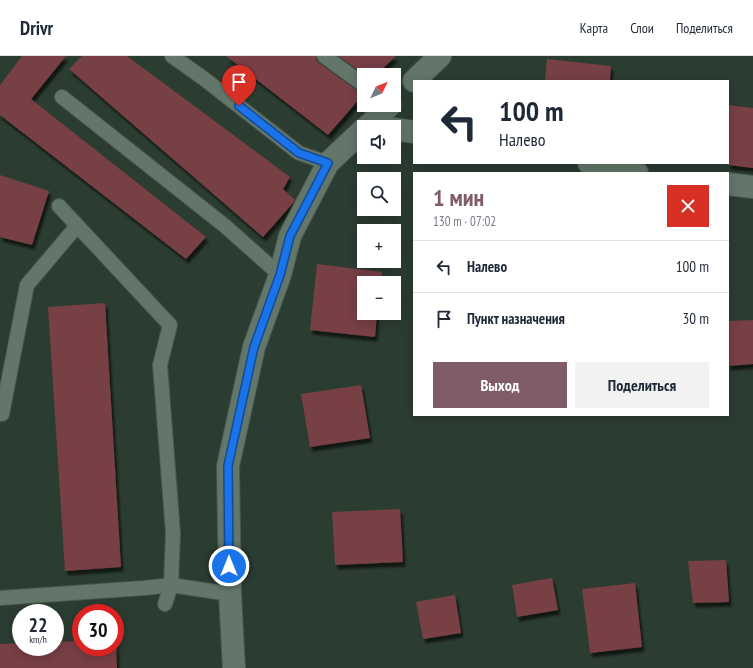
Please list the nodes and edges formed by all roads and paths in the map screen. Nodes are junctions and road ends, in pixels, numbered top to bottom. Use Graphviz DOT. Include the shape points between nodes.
graph roads {
  1 [pos="172,56"];
  2 [pos="324,56"];
  3 [pos="440,56"];
  4 [pos="357,79"];
  5 [pos="415,80"];
  6 [pos="413,82"];
  7 [pos="401,94"];
  8 [pos="62,97"];
  9 [pos="384,112"];
  10 [pos="377,120"];
  11 [pos="401,130"];
  12 [pos="413,132"];
  13 [pos="357,139"];
  14 [pos="328,163"];
  15 [pos="594,164"];
  16 [pos="632,172"];
  17 [pos="729,184"];
  18 [pos="753,187"];
  19 [pos="59,206"];
  20 [pos="77,226"];
  21 [pos="280,275"];
  22 [pos="0,414"];
  23 [pos="171,585"];
  24 [pos="230,594"];
  25 [pos="0,598"];
  26 [pos="165,604"];
  27 [pos="234,668"];
  1 -- 14 [label="lane" via="299,153"];
  2 -- 4 [label="lane"];
  3 -- 5 [label="street"];
  6 -- 7 [label="street"];
  8 -- 21 [label="lane" via="225,226"];
  9 -- 10 [label="street"];
  11 -- 12 [label="street"];
  13 -- 14 [label="street"];
  14 -- 21 [label="street" via="290,236"];
  15 -- 16 [label="street"];
  17 -- 18 [label="street"];
  19 -- 20 [label="lane"];
  20 -- 22 [label="lane" via="27,285"];
  20 -- 23 [label="lane" via="170,325 160,365 173,533"];
  21 -- 24 [label="street" via="254,347 228,466"];
  23 -- 24 [label="lane"];
  23 -- 25 [label="lane"];
  23 -- 26 [label="lane"];
  24 -- 27 [label="street"];
}
